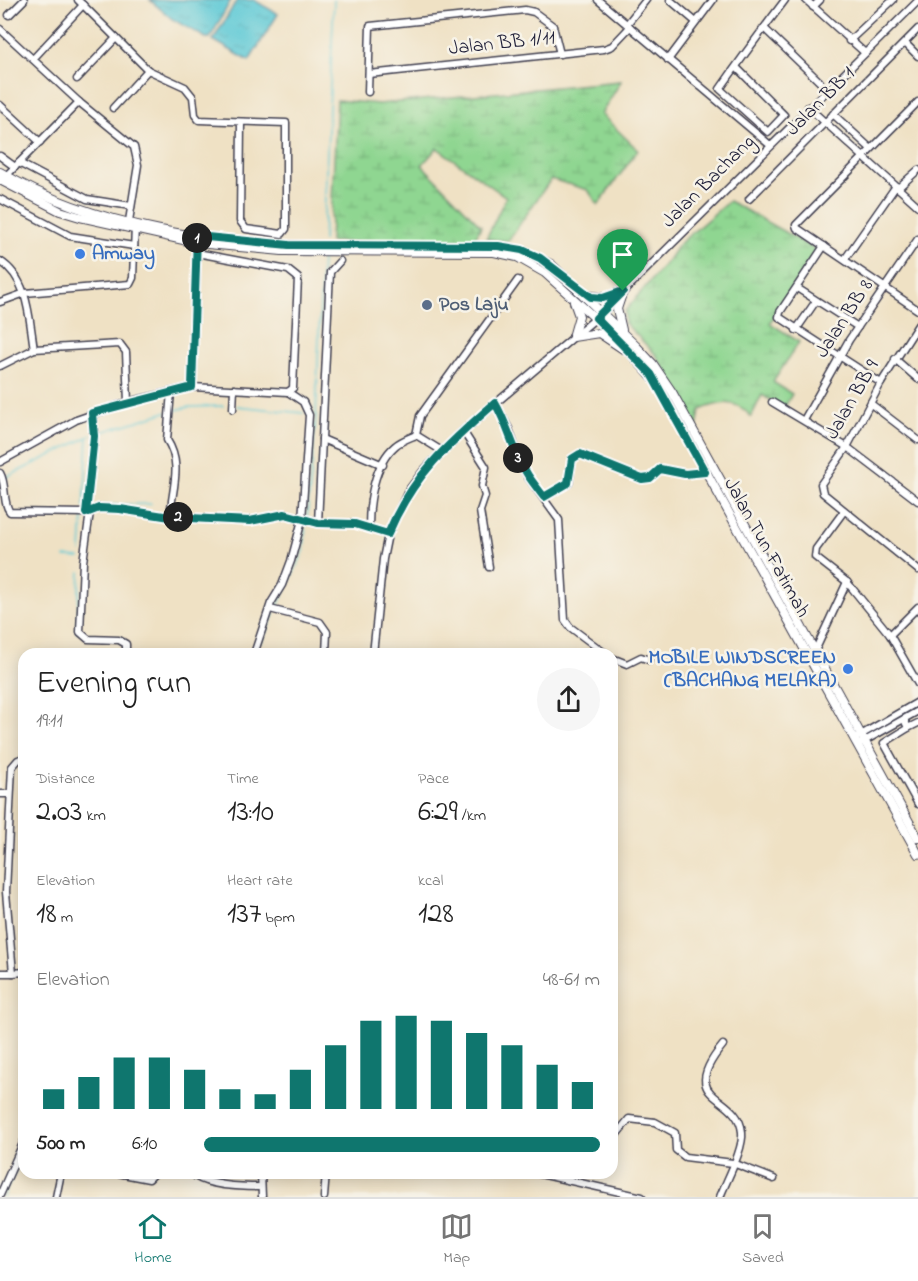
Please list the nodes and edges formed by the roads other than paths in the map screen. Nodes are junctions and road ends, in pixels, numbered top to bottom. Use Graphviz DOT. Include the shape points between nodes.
graph roads {
  1 [pos="24,0"];
  2 [pos="598,0"];
  3 [pos="646,0"];
  4 [pos="670,0"];
  5 [pos="712,0"];
  6 [pos="785,0"];
  7 [pos="806,0"];
  8 [pos="820,0"];
  9 [pos="893,0"];
  10 [pos="918,1"];
  11 [pos="81,2"];
  12 [pos="813,7"];
  13 [pos="9,15"];
  14 [pos="696,22"];
  15 [pos="629,26"];
  16 [pos="764,28"];
  17 [pos="0,29"];
  18 [pos="918,29"];
  19 [pos="116,38"];
  20 [pos="849,41"];
  21 [pos="905,43"];
  22 [pos="865,53"];
  23 [pos="560,54"];
  24 [pos="918,56"];
  25 [pos="33,59"];
  26 [pos="668,60"];
  27 [pos="736,67"];
  28 [pos="148,70"];
  29 [pos="369,74"];
  30 [pos="77,79"];
  31 [pos="820,82"];
  32 [pos="368,92"];
  33 [pos="79,102"];
  34 [pos="918,102"];
  35 [pos="0,105"];
  36 [pos="808,107"];
  37 [pos="113,108"];
  38 [pos="833,114"];
  39 [pos="241,122"];
  40 [pos="824,122"];
  41 [pos="39,142"];
  42 [pos="770,145"];
  43 [pos="870,148"];
  44 [pos="0,156"];
  45 [pos="862,156"];
  46 [pos="17,165"];
  47 [pos="918,170"];
  48 [pos="2,177"];
  49 [pos="897,187"];
  50 [pos="0,199"];
  51 [pos="749,199"];
  52 [pos="131,206"];
  53 [pos="918,206"];
  54 [pos="133,224"];
  55 [pos="197,239"];
  56 [pos="918,239"];
  57 [pos="134,246"];
  58 [pos="824,246"];
  59 [pos="331,249"];
  60 [pos="196,253"];
  61 [pos="845,259"];
  62 [pos="0,261"];
  63 [pos="340,261"];
  64 [pos="518,280"];
  65 [pos="574,284"];
  66 [pos="885,286"];
  67 [pos="797,288"];
  68 [pos="623,291"];
  69 [pos="25,293"];
  70 [pos="569,295"];
  71 [pos="816,301"];
  72 [pos="0,302"];
  73 [pos="918,309"];
  74 [pos="599,315"];
  75 [pos="918,325"];
  76 [pos="858,327"];
  77 [pos="796,330"];
  78 [pos="573,337"];
  79 [pos="628,337"];
  80 [pos="34,349"];
  81 [pos="636,356"];
  82 [pos="838,357"];
  83 [pos="895,359"];
  84 [pos="0,366"];
  85 [pos="918,379"];
  86 [pos="881,383"];
  87 [pos="192,387"];
  88 [pos="234,389"];
  89 [pos="290,390"];
  90 [pos="171,392"];
  91 [pos="128,402"];
  92 [pos="772,402"];
  93 [pos="495,403"];
  94 [pos="871,404"];
  95 [pos="233,410"];
  96 [pos="92,413"];
  97 [pos="804,420"];
  98 [pos="463,431"];
  99 [pos="416,435"];
  100 [pos="322,439"];
  101 [pos="918,440"];
  102 [pos="847,447"];
  103 [pos="442,451"];
  104 [pos="0,462"];
  105 [pos="383,465"];
  106 [pos="705,472"];
  107 [pos="1,474"];
  108 [pos="544,497"];
  109 [pos="918,501"];
  110 [pos="844,511"];
  111 [pos="88,512"];
  112 [pos="170,517"];
  113 [pos="302,520"];
  114 [pos="318,523"];
  115 [pos="369,527"];
  116 [pos="388,534"];
  117 [pos="489,567"];
  118 [pos="918,570"];
  119 [pos="847,582"];
  120 [pos="918,607"];
  121 [pos="274,610"];
  122 [pos="890,635"];
  123 [pos="126,648"];
  124 [pos="257,648"];
  125 [pos="326,648"];
  126 [pos="374,648"];
  127 [pos="598,648"];
  128 [pos="815,651"];
  129 [pos="618,660"];
  130 [pos="649,660"];
  131 [pos="918,684"];
  132 [pos="918,702"];
  133 [pos="918,711"];
  134 [pos="904,719"];
  135 [pos="918,723"];
  136 [pos="908,728"];
  137 [pos="859,741"];
  138 [pos="18,760"];
  139 [pos="0,794"];
  140 [pos="9,794"];
  141 [pos="918,804"];
  142 [pos="918,838"];
  143 [pos="918,854"];
  144 [pos="3,892"];
  145 [pos="0,973"];
  146 [pos="13,973"];
  147 [pos="18,973"];
  148 [pos="723,1045"];
  149 [pos="618,1131"];
  150 [pos="18,1154"];
  151 [pos="733,1163"];
  152 [pos="60,1179"];
  153 [pos="201,1179"];
  154 [pos="261,1179"];
  155 [pos="326,1179"];
  156 [pos="560,1179"];
  157 [pos="774,1179"];
  158 [pos="261,1186"];
  159 [pos="621,1194"];
  160 [pos="0,1195"];
  161 [pos="56,1197"];
  162 [pos="262,1197"];
  163 [pos="324,1197"];
  164 [pos="642,1197"];
  165 [pos="720,1197"];
  1 -- 13 [label="street"];
  2 -- 15 [label="street"];
  3 -- 15 [label="street, Jalan BB 1/11"];
  4 -- 14 [label="street"];
  5 -- 14 [label="street"];
  6 -- 16 [label="street"];
  7 -- 12 [label="street"];
  8 -- 12 [label="street"];
  9 -- 20 [label="street"];
  10 -- 22 [label="street, Jalan Bachang"];
  11 -- 19 [label="street"];
  11 -- 25 [label="street"];
  12 -- 20 [label="street"];
  14 -- 26 [label="street"];
  15 -- 23 [label="street, Jalan BB 1/11" via="612,46"];
  15 -- 26 [label="street"];
  16 -- 27 [label="street"];
  16 -- 31 [label="street"];
  17 -- 25 [label="street"];
  18 -- 21 [label="street, Jalan BB 1"];
  19 -- 28 [label="street"];
  19 -- 30 [label="street"];
  20 -- 22 [label="street"];
  21 -- 24 [label="street"];
  21 -- 38 [label="street, Jalan BB 1"];
  22 -- 36 [label="street, Jalan Bachang"];
  23 -- 29 [label="street, Jalan BB 1/11"];
  23 -- 29 [label="street" via="553,26 530,10 370,26"];
  25 -- 33 [label="street"];
  26 -- 42 [label="street"];
  27 -- 27 [label="street" via="784,115 765,132 720,88"];
  28 -- 37 [label="street"];
  28 -- 39 [label="street" via="185,87 193,97 199,120"];
  29 -- 32 [label="street"];
  33 -- 41 [label="street"];
  33 -- 52 [label="street" via="134,147 138,165"];
  34 -- 43 [label="street"];
  35 -- 41 [label="street"];
  36 -- 40 [label="street"];
  36 -- 42 [label="street, Jalan Bachang"];
  38 -- 40 [label="street, Jalan BB 1"];
  38 -- 43 [label="street"];
  39 -- 39 [label="street" via="286,123 285,232 280,234 246,229 242,224"];
  40 -- 45 [label="street"];
  40 -- 51 [label="street, Jalan BB 1"];
  41 -- 46 [label="street"];
  42 -- 68 [label="street, Jalan Bachang"];
  43 -- 45 [label="street"];
  44 -- 46 [label="street"];
  45 -- 49 [label="street"];
  45 -- 58 [label="street" via="797,221 797,228"];
  46 -- 48 [label="street"];
  46 -- 52 [label="street" via="87,200"];
  47 -- 49 [label="street"];
  48 -- 54 [label="main road, Jalan Tun Fatimah" via="63,204"];
  49 -- 53 [label="street"];
  49 -- 61 [label="street"];
  50 -- 57 [label="street" via="70,236"];
  52 -- 54 [label="street"];
  54 -- 55 [label="main road, Jalan Tun Fatimah"];
  54 -- 57 [label="street"];
  55 -- 59 [label="main road, Jalan Tun Fatimah" via="252,249"];
  55 -- 60 [label="street"];
  56 -- 66 [label="street, Jalan BB 8"];
  57 -- 69 [label="street" via="133,278 126,286"];
  58 -- 61 [label="street"];
  58 -- 67 [label="street"];
  59 -- 65 [label="main road, Jalan Tun Fatimah" via="507,247 540,258"];
  59 -- 70 [label="main road, Jalan Tun Fatimah" via="502,253 533,265"];
  60 -- 87 [label="street"];
  60 -- 89 [label="street" via="288,270 298,279"];
  61 -- 66 [label="street"];
  62 -- 69 [label="street" via="12,271"];
  63 -- 100 [label="street" via="330,272"];
  64 -- 99 [label="street" via="420,416"];
  65 -- 68 [label="main road" via="597,299"];
  65 -- 74 [label="main road, Jalan Tun Fatimah"];
  66 -- 73 [label="street"];
  66 -- 76 [label="street, Jalan BB 8"];
  67 -- 71 [label="street"];
  67 -- 77 [label="street" via="779,315 780,320"];
  68 -- 74 [label="street, Jalan Bachang"];
  68 -- 79 [label="main road" via="617,316"];
  69 -- 72 [label="street"];
  69 -- 80 [label="street"];
  70 -- 74 [label="main road, Jalan Tun Fatimah"];
  70 -- 78 [label="main road" via="579,316"];
  71 -- 76 [label="street"];
  71 -- 77 [label="street"];
  74 -- 78 [label="street, Jalan Bachang"];
  74 -- 79 [label="main road, Jalan Tun Fatimah"];
  74 -- 81 [label="main road, Jalan Tun Fatimah"];
  75 -- 83 [label="street, Jalan BB 9"];
  76 -- 82 [label="street, Jalan BB 8"];
  77 -- 82 [label="street"];
  78 -- 81 [label="main road" via="598,333"];
  78 -- 93 [label="street, Jalan Bachang"];
  79 -- 128 [label="main road, Jalan Tun Fatimah" via="664,379"];
  80 -- 84 [label="street"];
  80 -- 91 [label="street" via="120,344 126,352"];
  81 -- 106 [label="main road, Jalan Tun Fatimah" via="657,383"];
  82 -- 86 [label="street"];
  82 -- 97 [label="street, Jalan BB 8"];
  83 -- 85 [label="street"];
  83 -- 86 [label="street, Jalan BB 9"];
  86 -- 94 [label="street, Jalan BB 9"];
  87 -- 88 [label="street"];
  87 -- 90 [label="street"];
  88 -- 89 [label="street"];
  88 -- 95 [label="street"];
  89 -- 113 [label="street" via="303,402 309,415"];
  90 -- 91 [label="street"];
  90 -- 112 [label="street" via="167,440 175,450 176,463"];
  91 -- 96 [label="street"];
  92 -- 97 [label="street"];
  93 -- 98 [label="street, Jalan Bachang"];
  93 -- 108 [label="street" via="528,477"];
  94 -- 101 [label="street"];
  94 -- 102 [label="street, Jalan BB 9"];
  96 -- 104 [label="street"];
  96 -- 111 [label="street"];
  97 -- 102 [label="street"];
  98 -- 103 [label="street, Jalan Bachang"];
  98 -- 117 [label="street" via="486,467 480,511"];
  99 -- 103 [label="street"];
  99 -- 105 [label="street" via="393,447"];
  100 -- 105 [label="street"];
  100 -- 114 [label="street"];
  102 -- 109 [label="street"];
  102 -- 110 [label="street, Jalan BB 9" via="822,480 823,493"];
  103 -- 116 [label="street, Jalan Bachang" via="408,491"];
  105 -- 115 [label="street" via="370,492"];
  106 -- 108 [label="street" via="685,474 660,469 650,478 642,479 580,454 572,459 568,483"];
  106 -- 137 [label="main road, Jalan Tun Fatimah"];
  107 -- 111 [label="street" via="10,512"];
  108 -- 127 [label="street" via="556,513 560,527 565,620"];
  110 -- 118 [label="street"];
  110 -- 119 [label="street" via="816,549 818,561"];
  111 -- 112 [label="street" via="120,509"];
  111 -- 123 [label="street" via="80,632 88,639 119,640"];
  112 -- 113 [label="street" via="258,521 278,514"];
  113 -- 114 [label="street"];
  113 -- 121 [label="street"];
  114 -- 115 [label="street"];
  115 -- 116 [label="street"];
  116 -- 126 [label="street, Jalan Bachang"];
  119 -- 122 [label="street"];
  119 -- 128 [label="street"];
  120 -- 122 [label="street"];
  121 -- 124 [label="street"];
  121 -- 125 [label="street" via="312,619 324,626"];
  122 -- 131 [label="street"];
  128 -- 137 [label="main road, Jalan Tun Fatimah"];
  129 -- 130 [label="street" via="627,664 638,658"];
  132 -- 137 [label="street"];
  133 -- 134 [label="street"];
  134 -- 136 [label="street"];
  134 -- 137 [label="street"];
  135 -- 136 [label="street"];
  136 -- 141 [label="street" via="884,743"];
  137 -- 142 [label="main road, Jalan Tun Fatimah"];
  137 -- 143 [label="main road, Jalan Tun Fatimah"];
  138 -- 140 [label="street" via="12,767"];
  139 -- 140 [label="street"];
  140 -- 144 [label="street"];
  144 -- 146 [label="street"];
  145 -- 146 [label="street"];
  146 -- 147 [label="street"];
  148 -- 151 [label="street" via="708,1066 705,1083 741,1126 741,1143"];
  149 -- 151 [label="street" via="624,1122 655,1122 675,1133 676,1150 686,1157"];
  150 -- 160 [label="street"];
  151 -- 157 [label="street"];
  151 -- 165 [label="street"];
  152 -- 161 [label="street"];
  153 -- 158 [label="street"];
  154 -- 158 [label="street"];
  155 -- 163 [label="street"];
  156 -- 159 [label="street"];
  158 -- 162 [label="street"];
  159 -- 164 [label="street"];
}
